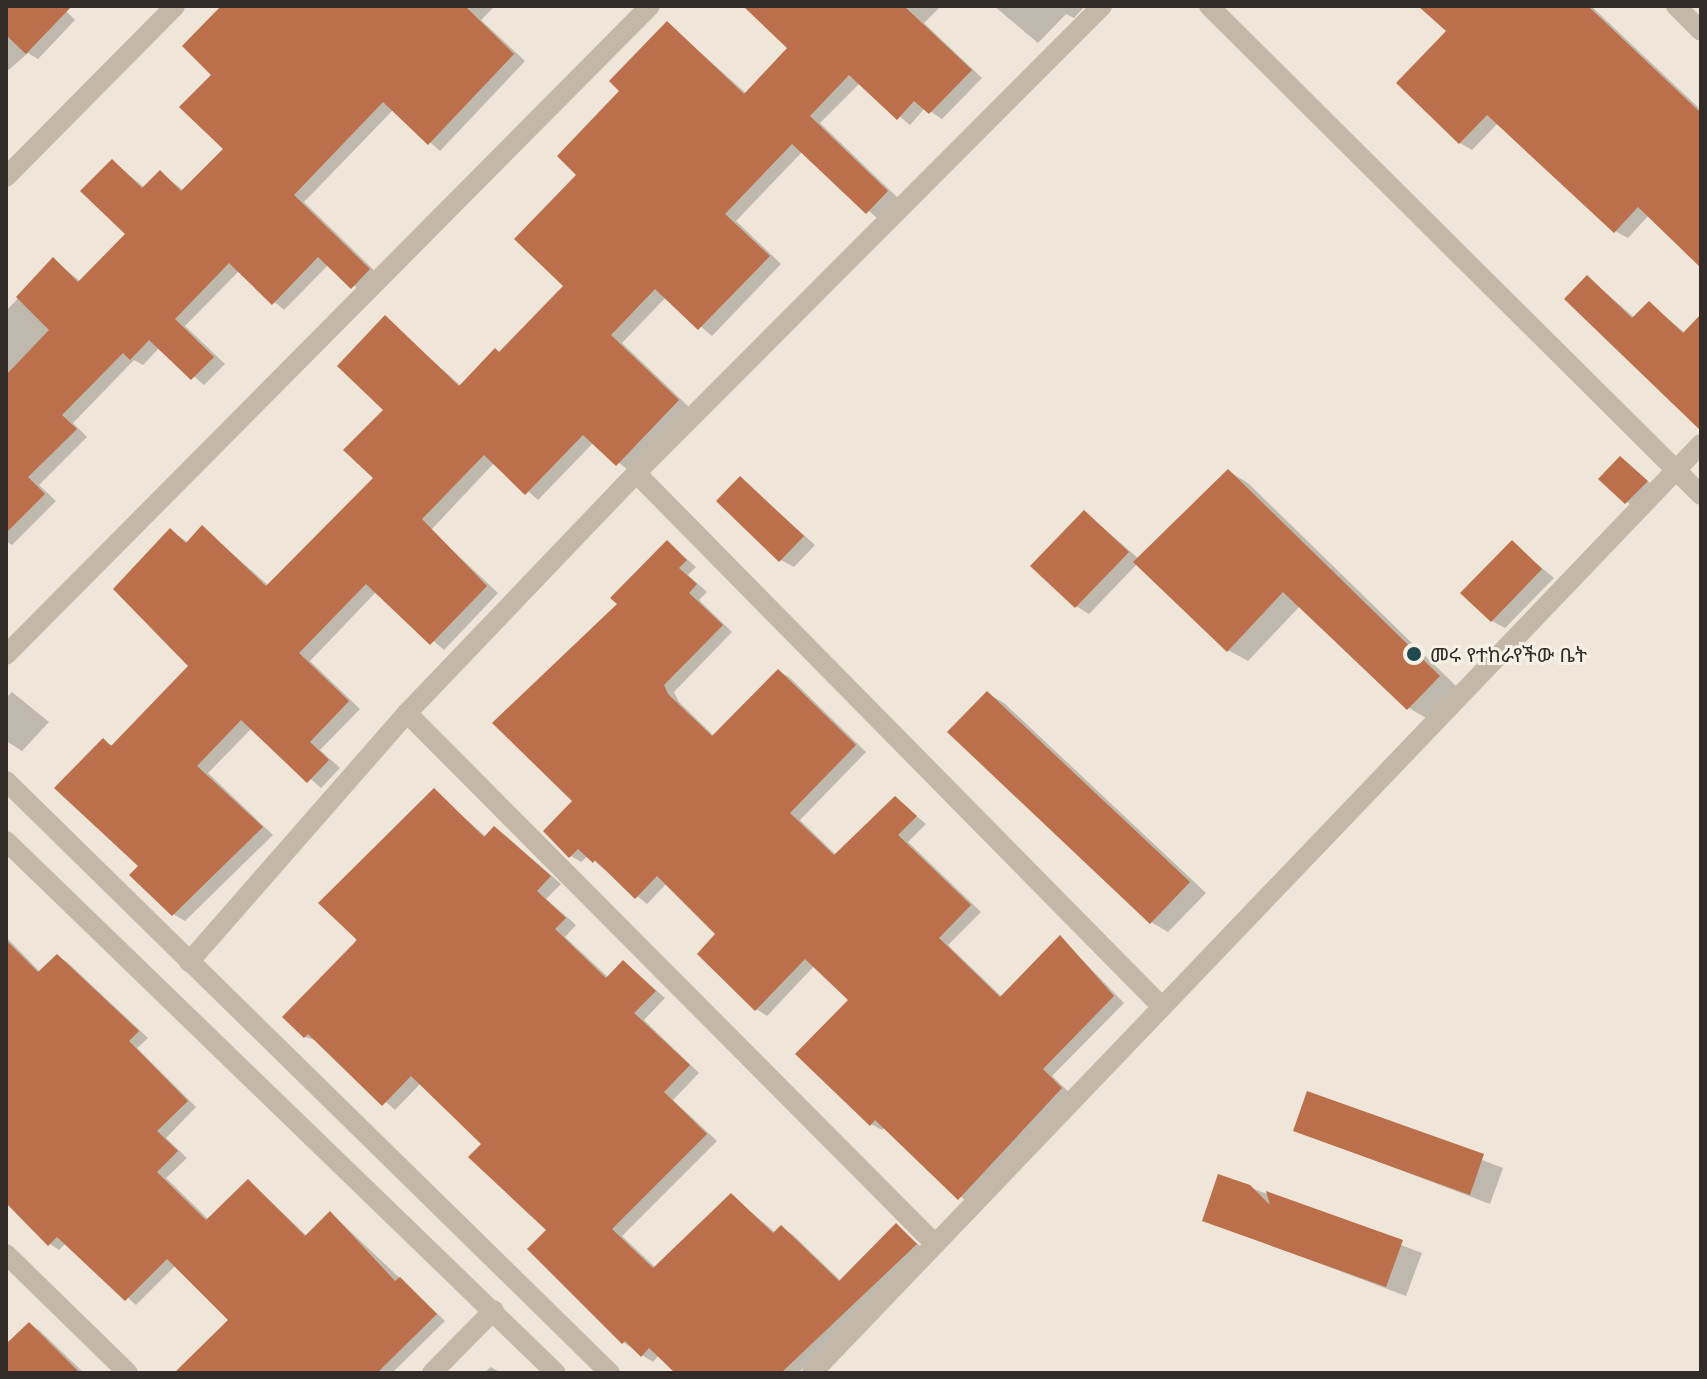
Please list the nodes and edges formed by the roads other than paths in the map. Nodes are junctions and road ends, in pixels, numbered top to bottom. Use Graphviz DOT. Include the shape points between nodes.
graph roads {
  1 [pos="175,6"];
  2 [pos="650,6"];
  3 [pos="1102,6"];
  4 [pos="1209,6"];
  5 [pos="6,177"];
  6 [pos="1701,444"];
  7 [pos="1676,471"];
  8 [pos="636,473"];
  9 [pos="1701,495"];
  10 [pos="6,655"];
  11 [pos="407,713"];
  12 [pos="6,781"];
  13 [pos="6,841"];
  14 [pos="189,962"];
  15 [pos="1162,1007"];
  16 [pos="935,1244"];
  17 [pos="6,1254"];
  18 [pos="494,1310"];
  19 [pos="128,1373"];
  20 [pos="432,1373"];
  21 [pos="556,1373"];
  22 [pos="610,1373"];
  23 [pos="812,1373"];
  1 -- 5 [label="street"];
  2 -- 10 [label="street"];
  3 -- 8 [label="street"];
  4 -- 7 [label="street"];
  6 -- 7 [label="street"];
  7 -- 9 [label="street"];
  7 -- 15 [label="street"];
  8 -- 11 [label="street"];
  8 -- 15 [label="street"];
  11 -- 14 [label="street"];
  11 -- 16 [label="street"];
  12 -- 14 [label="street"];
  13 -- 18 [label="street"];
  14 -- 22 [label="street"];
  15 -- 16 [label="street"];
  16 -- 23 [label="street"];
  17 -- 19 [label="street"];
  18 -- 20 [label="street"];
  18 -- 21 [label="street"];
}
